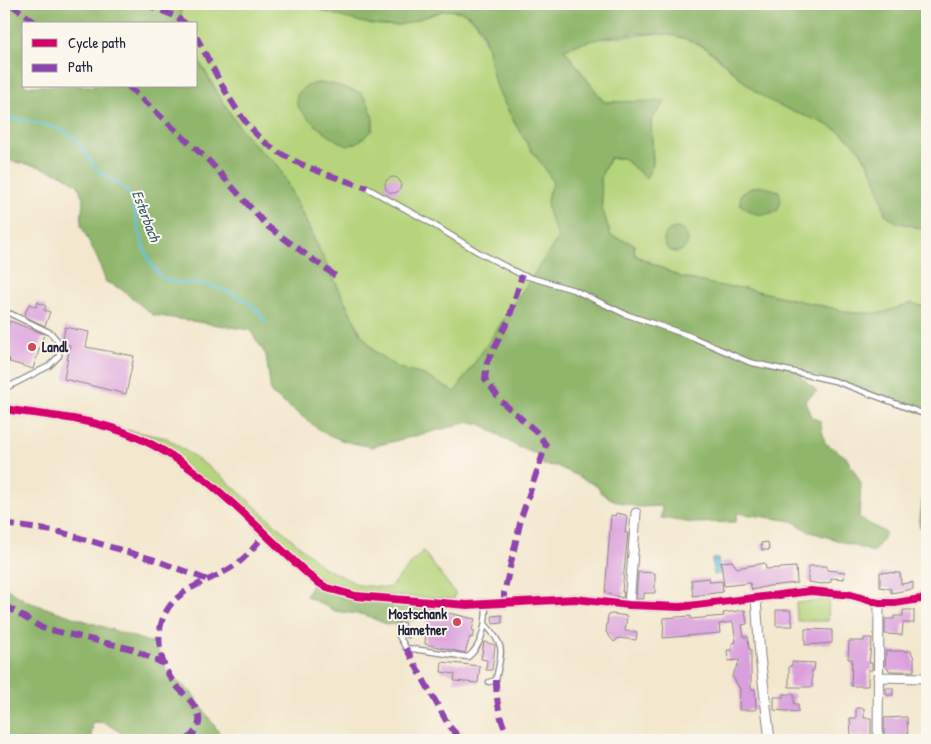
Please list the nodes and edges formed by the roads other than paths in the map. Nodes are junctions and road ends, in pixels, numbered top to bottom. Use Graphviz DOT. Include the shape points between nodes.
graph roads {
  1 [pos="367,188"];
  2 [pos="11,314"];
  3 [pos="6,361"];
  4 [pos="4,368"];
  5 [pos="4,389"];
  6 [pos="4,409"];
  7 [pos="927,415"];
  8 [pos="636,513"];
  9 [pos="756,598"];
  10 [pos="927,598"];
  11 [pos="879,603"];
  12 [pos="486,605"];
  13 [pos="629,605"];
  14 [pos="402,625"];
  15 [pos="486,625"];
  16 [pos="878,677"];
  17 [pos="927,678"];
  18 [pos="489,682"];
  19 [pos="770,740"];
  20 [pos="878,740"];
  1 -- 7 [label="lane" via="522,275 574,290 625,314 690,336 749,362 835,380"];
  2 -- 5 [label="lane" via="51,333 60,344 58,356 49,366"];
  3 -- 4 [label="lane"];
  6 -- 12 [label="street" via="103,426 173,456 204,478 304,571 327,588 372,598"];
  8 -- 13 [label="street"];
  9 -- 11 [label="street" via="811,591 851,595"];
  9 -- 13 [label="street" via="680,607"];
  9 -- 19 [label="street"];
  10 -- 11 [label="street"];
  11 -- 16 [label="street"];
  12 -- 13 [label="street" via="575,599"];
  12 -- 15 [label="lane"];
  14 -- 15 [label="lane" via="398,628 399,636 406,648 468,657 475,651"];
  15 -- 18 [label="lane" via="501,642 502,648 496,680"];
  16 -- 17 [label="street"];
  16 -- 20 [label="street"];
}
